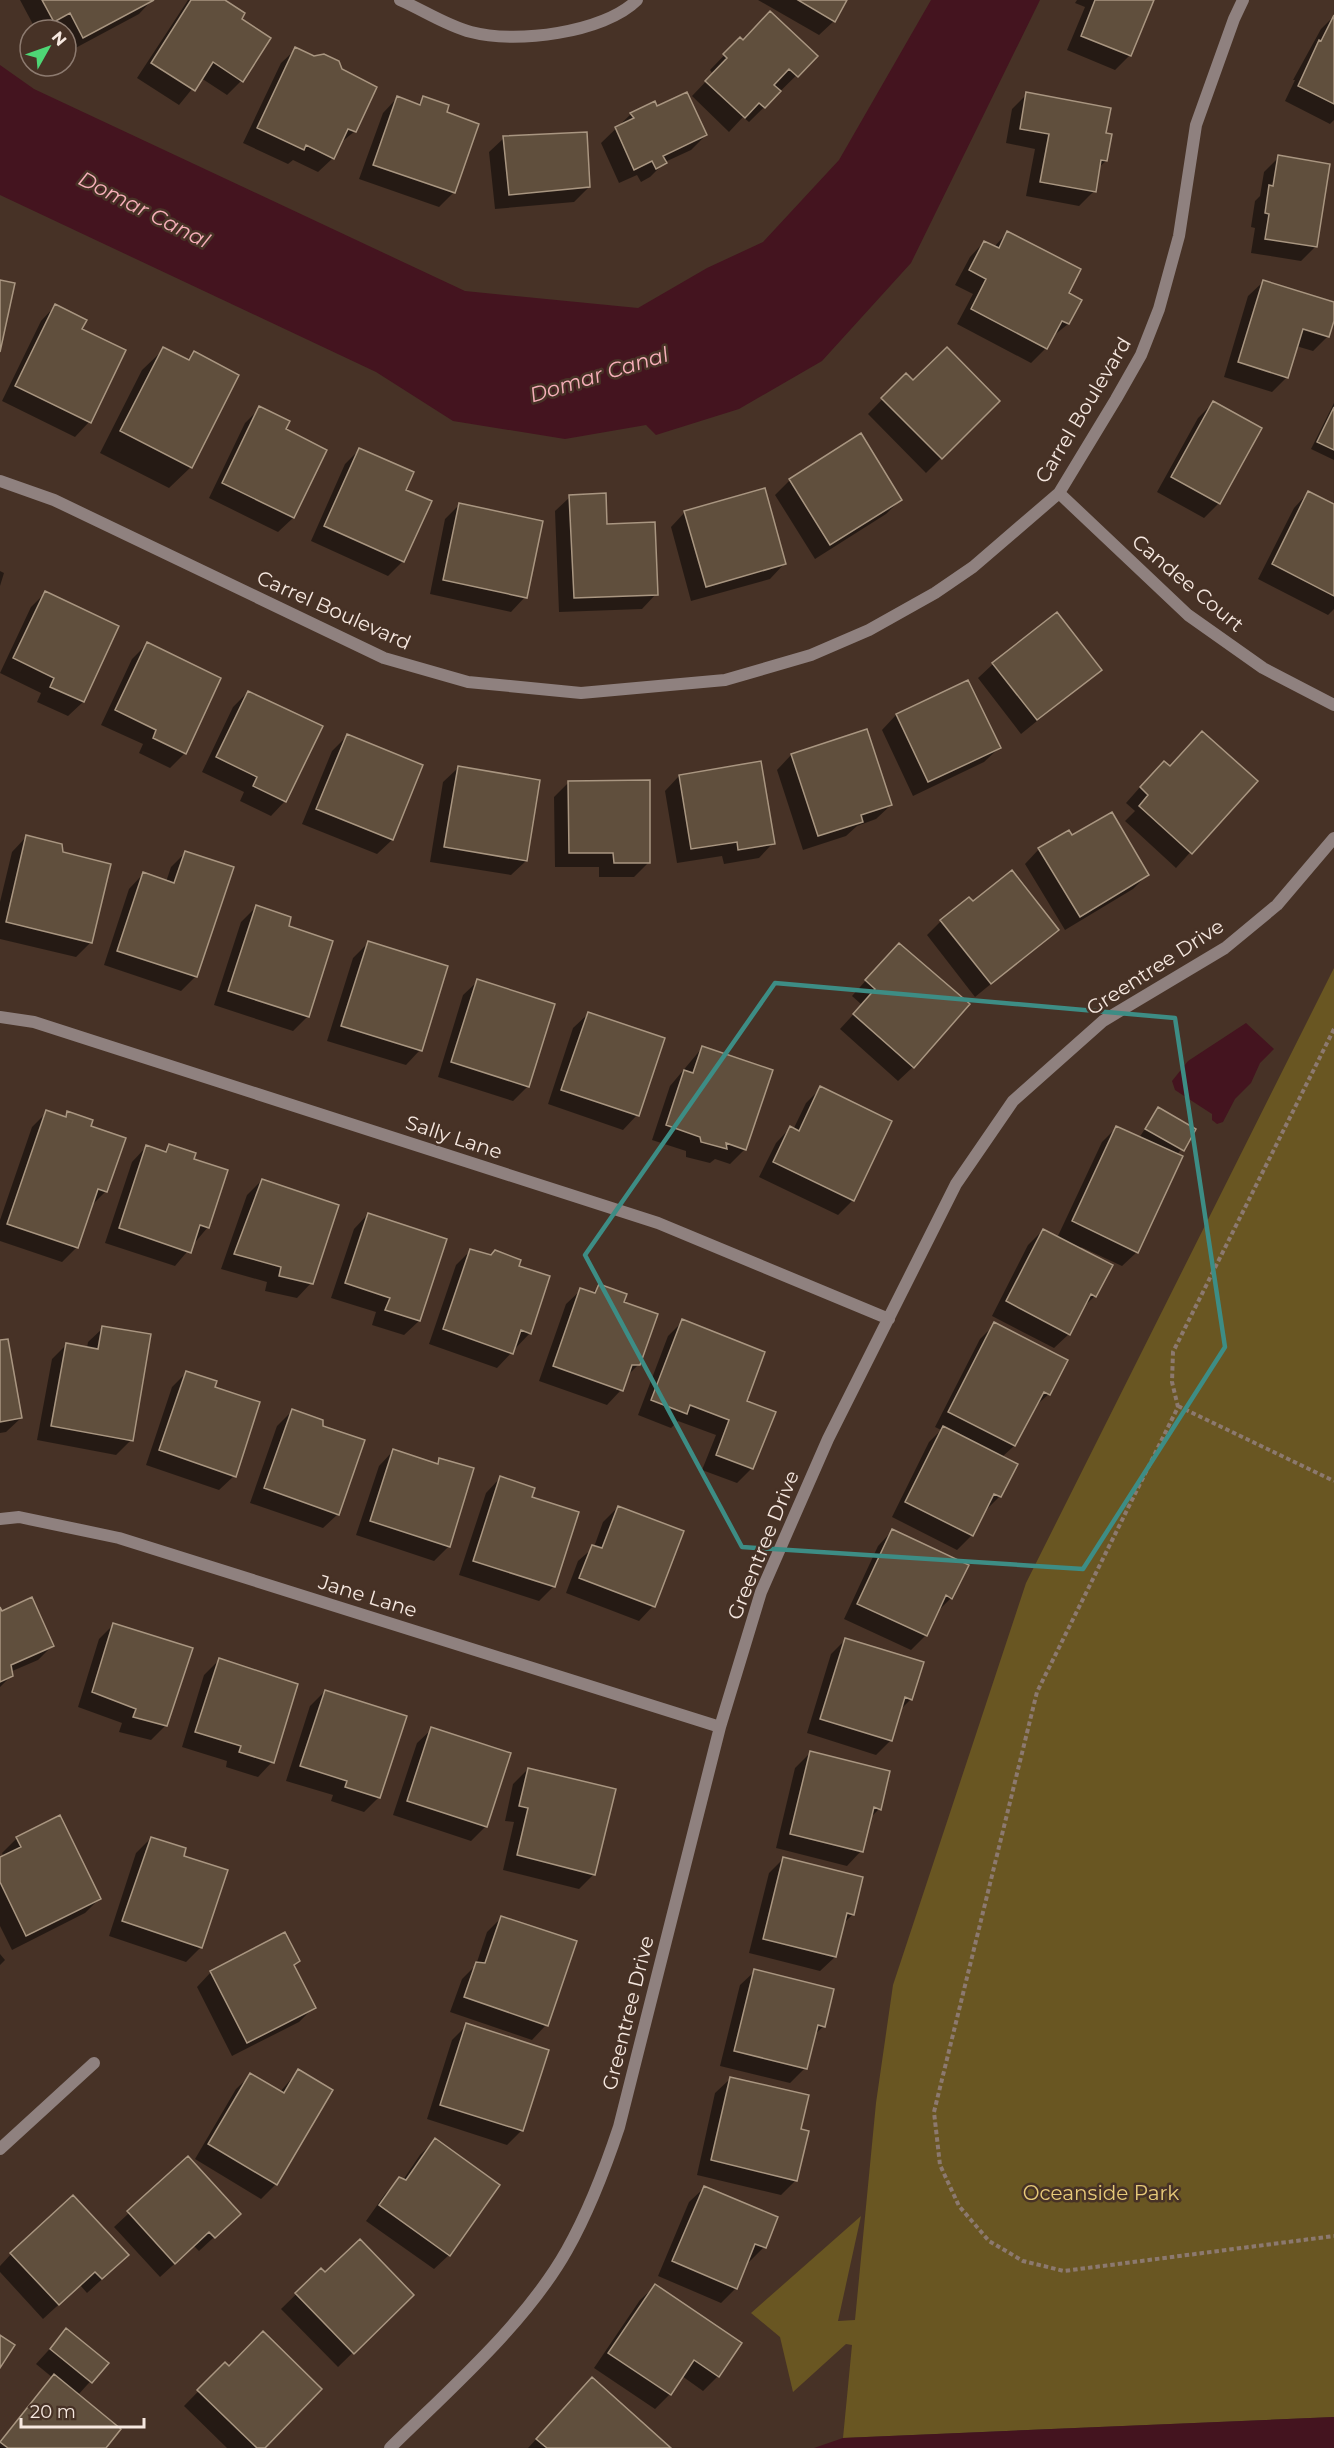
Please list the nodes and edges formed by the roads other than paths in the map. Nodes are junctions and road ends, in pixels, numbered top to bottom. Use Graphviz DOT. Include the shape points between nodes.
graph roads {
  1 [pos="400,0"];
  2 [pos="638,0"];
  3 [pos="1243,0"];
  4 [pos="0,481"];
  5 [pos="1059,493"];
  6 [pos="1334,705"];
  7 [pos="1334,838"];
  8 [pos="0,1017"];
  9 [pos="889,1319"];
  10 [pos="0,1519"];
  11 [pos="720,1727"];
  12 [pos="94,2063"];
  13 [pos="0,2149"];
  14 [pos="390,2448"];
  1 -- 2 [label="street" via="471,32 524,39 593,25"];
  3 -- 5 [label="street, Carrel Boulevard" via="1196,125 1179,236 1160,309 1141,355"];
  4 -- 5 [label="street, Carrel Boulevard" via="54,500 384,658 468,682 581,693 725,680 811,655 850,639 944,586 1010,538"];
  5 -- 6 [label="street, Candee Court" via="1188,615 1263,668"];
  7 -- 9 [label="street, Greentree Drive" via="1277,905 1234,941 1104,1021 1013,1101 956,1184"];
  8 -- 9 [label="street, Sally Lane" via="34,1022 658,1223"];
  9 -- 11 [label="street, Greentree Drive" via="828,1439 761,1592"];
  10 -- 11 [label="street, Jane Lane" via="19,1517 119,1538"];
  11 -- 14 [label="street, Greentree Drive" via="603,2177 567,2251 521,2313"];
  12 -- 13 [label="street"];
}
